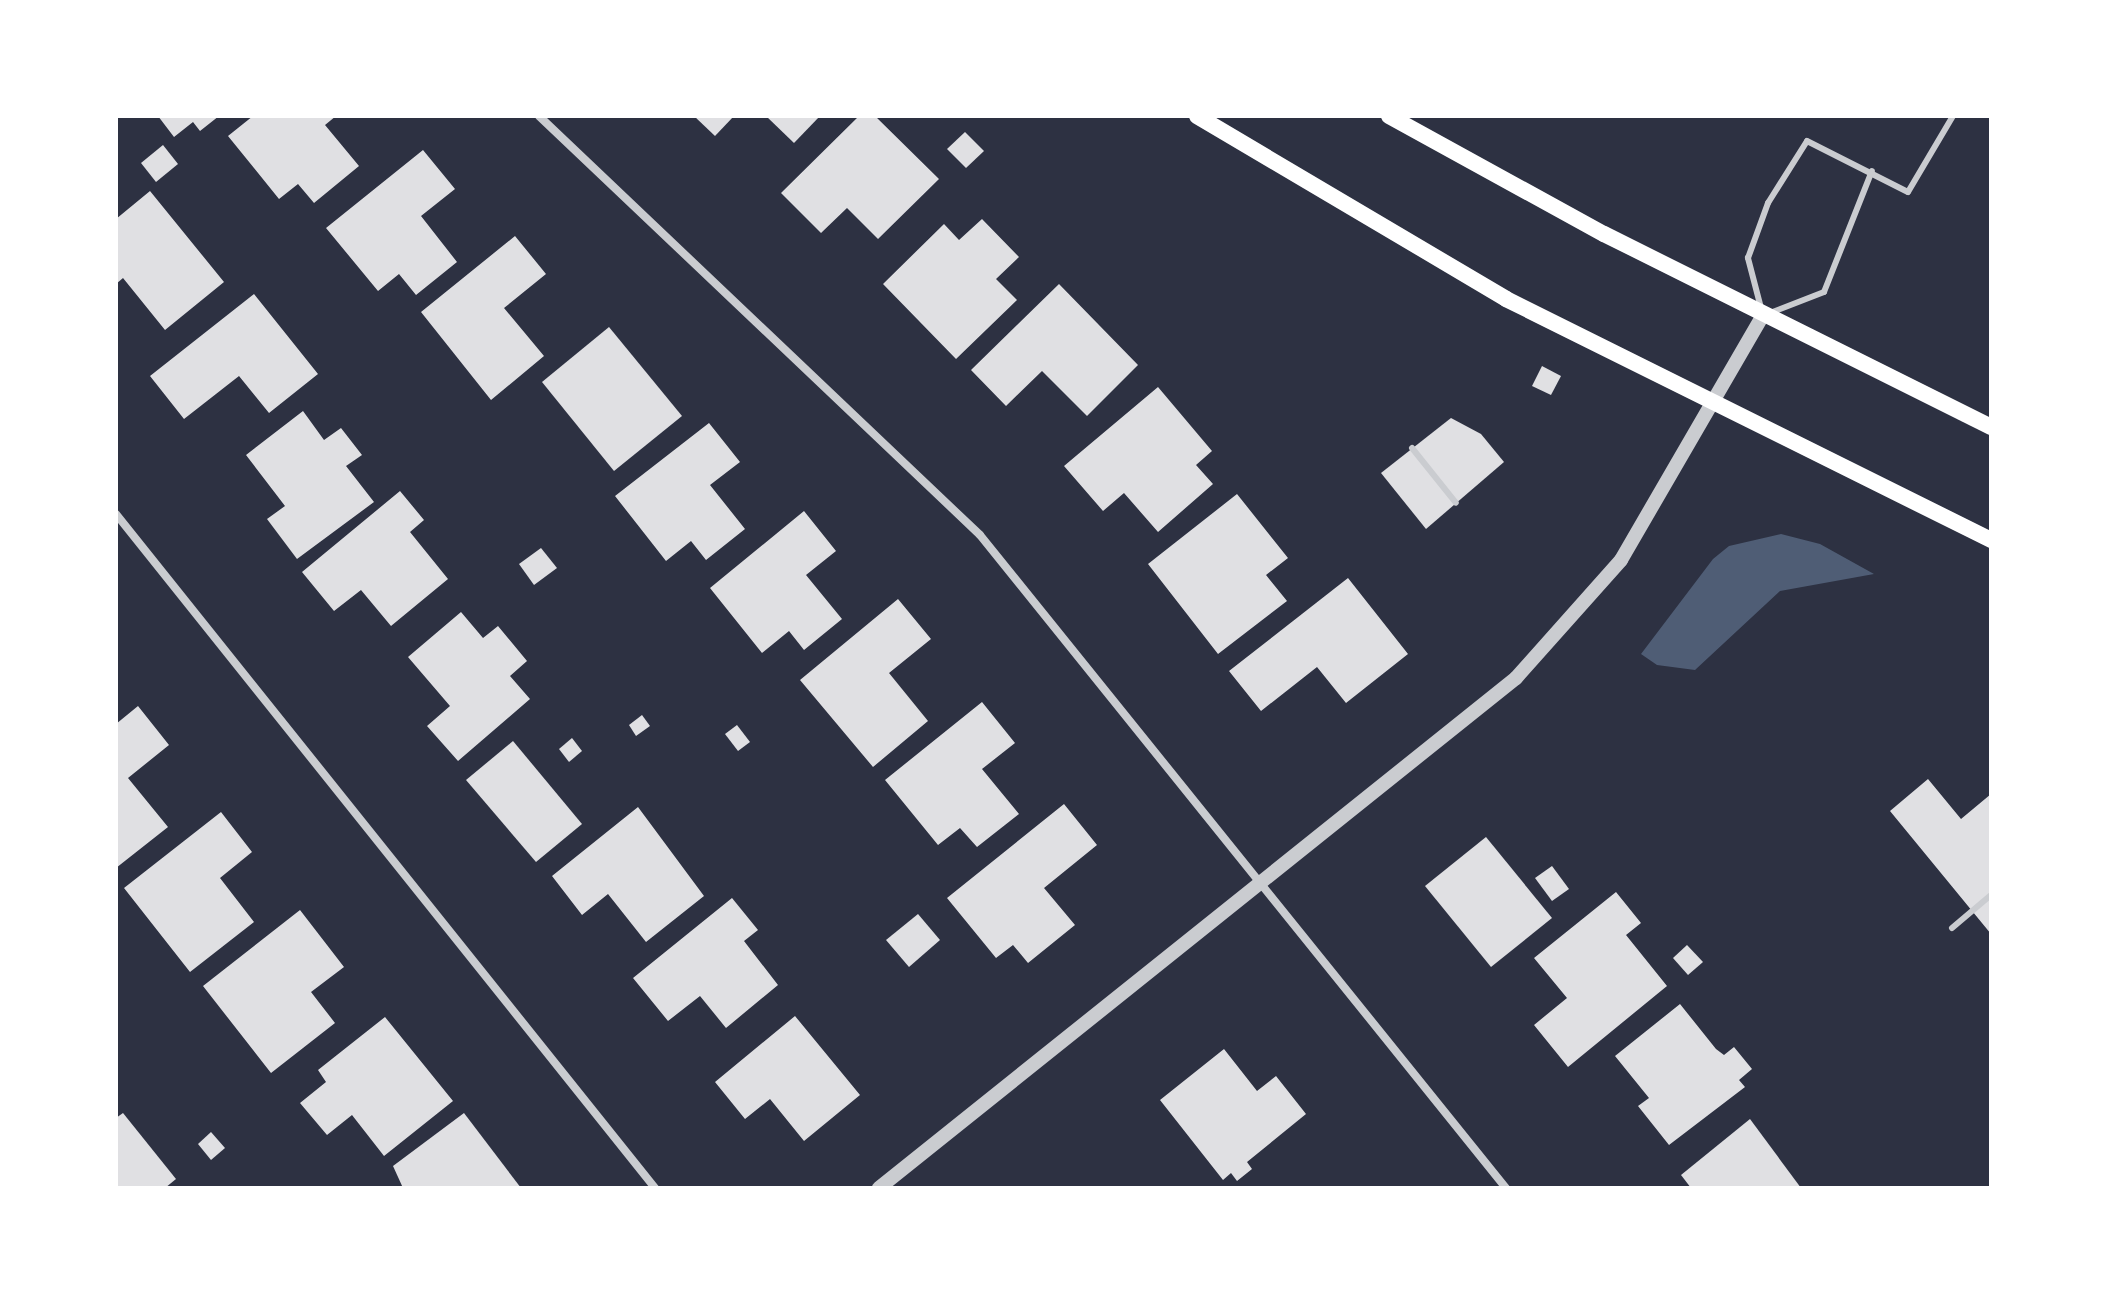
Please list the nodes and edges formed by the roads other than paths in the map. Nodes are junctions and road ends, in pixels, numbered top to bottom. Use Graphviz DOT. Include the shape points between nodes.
graph roads {
  1 [pos="539,116"];
  2 [pos="1197,116"];
  3 [pos="1389,116"];
  4 [pos="1953,116"];
  5 [pos="1872,171"];
  6 [pos="1763,315"];
  7 [pos="1715,403"];
  8 [pos="1991,427"];
  9 [pos="1412,448"];
  10 [pos="1456,503"];
  11 [pos="116,514"];
  12 [pos="1991,540"];
  13 [pos="1262,884"];
  14 [pos="1991,895"];
  15 [pos="1952,928"];
  16 [pos="655,1188"];
  17 [pos="879,1188"];
  18 [pos="1506,1188"];
  1 -- 13 [label="street" via="980,535"];
  2 -- 7 [label="main road" via="1414,249"];
  3 -- 6 [label="main road"];
  4 -- 5 [label="lane" via="1908,192"];
  5 -- 6 [label="lane" via="1824,292"];
  5 -- 6 [label="lane" via="1807,141 1768,203 1748,258"];
  6 -- 7 [label="street"];
  6 -- 8 [label="main road"];
  7 -- 12 [label="main road"];
  7 -- 13 [label="street" via="1621,560 1565,631 1516,678"];
  9 -- 10 [label="lane"];
  11 -- 16 [label="street"];
  13 -- 17 [label="street"];
  13 -- 18 [label="street"];
  14 -- 15 [label="lane"];
}
